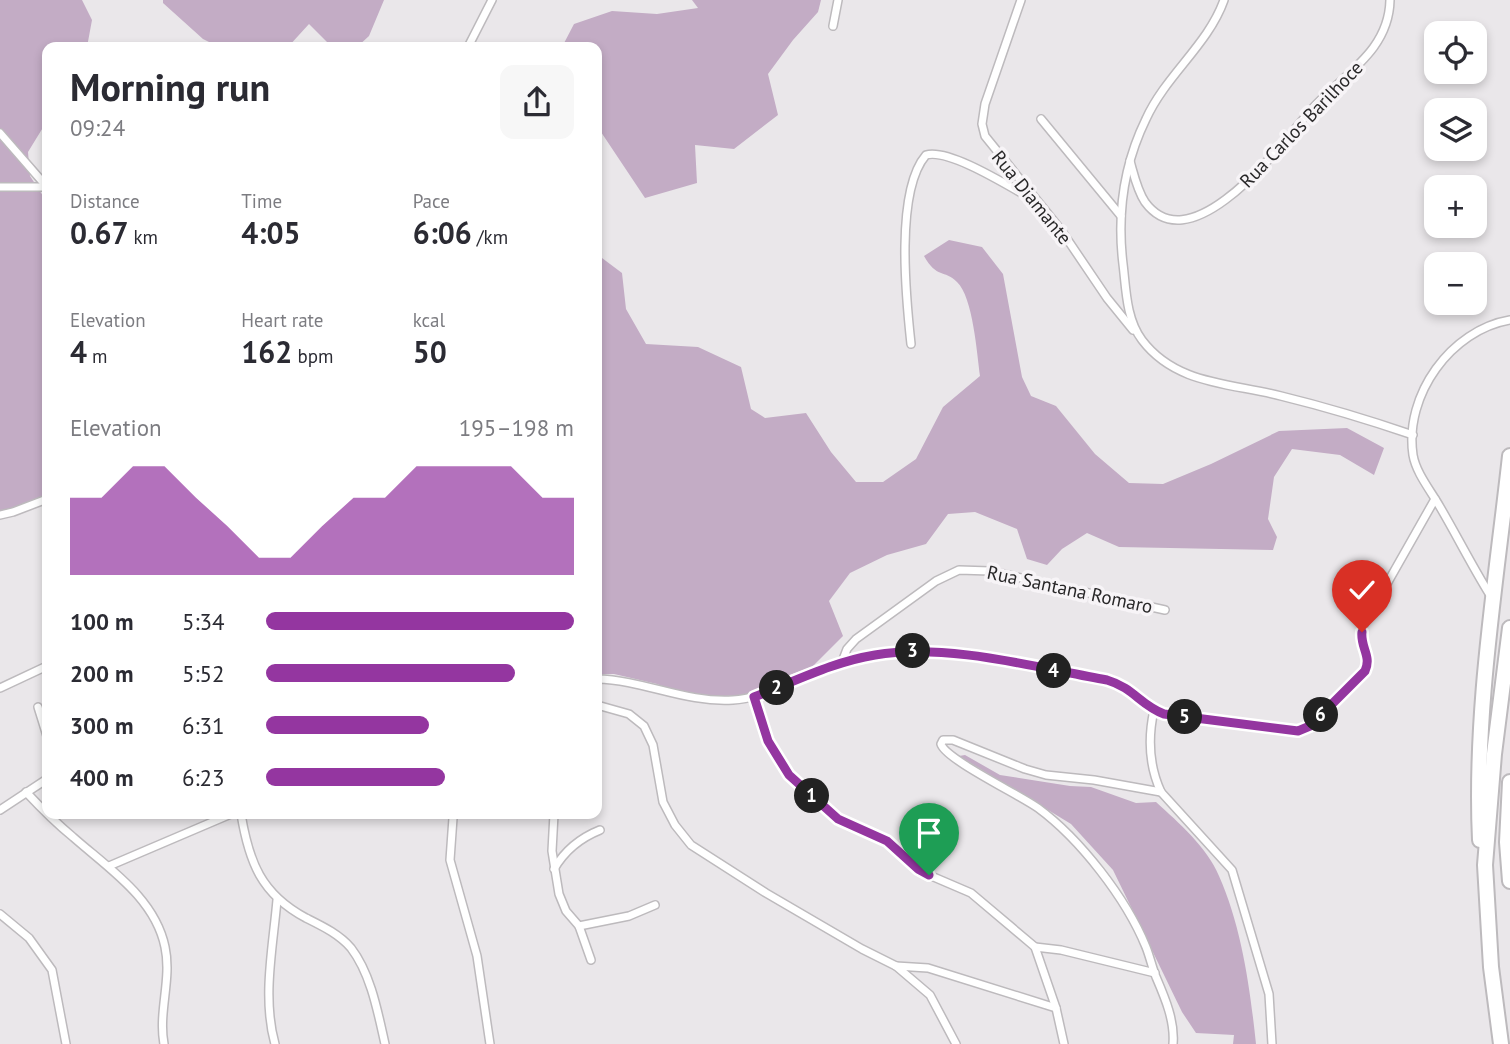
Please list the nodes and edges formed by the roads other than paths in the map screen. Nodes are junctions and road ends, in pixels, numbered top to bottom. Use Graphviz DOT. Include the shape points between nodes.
graph roads {
  1 [pos="492,0"];
  2 [pos="838,0"];
  3 [pos="1021,0"];
  4 [pos="1224,0"];
  5 [pos="1390,0"];
  6 [pos="833,26"];
  7 [pos="471,42"];
  8 [pos="1041,120"];
  9 [pos="0,133"];
  10 [pos="1130,161"];
  11 [pos="42,181"];
  12 [pos="0,187"];
  13 [pos="42,187"];
  14 [pos="1039,203"];
  15 [pos="1121,216"];
  16 [pos="1510,320"];
  17 [pos="1140,338"];
  18 [pos="911,344"];
  19 [pos="1413,435"];
  20 [pos="1510,456"];
  21 [pos="1435,499"];
  22 [pos="42,501"];
  23 [pos="0,515"];
  24 [pos="1493,599"];
  25 [pos="1165,610"];
  26 [pos="1510,628"];
  27 [pos="842,662"];
  28 [pos="42,668"];
  29 [pos="602,679"];
  30 [pos="0,688"];
  31 [pos="754,697"];
  32 [pos="602,706"];
  33 [pos="38,707"];
  34 [pos="1154,710"];
  35 [pos="42,720"];
  36 [pos="42,782"];
  37 [pos="1510,782"];
  38 [pos="26,792"];
  39 [pos="1161,792"];
  40 [pos="42,809"];
  41 [pos="0,810"];
  42 [pos="52,819"];
  43 [pos="219,819"];
  44 [pos="242,819"];
  45 [pos="453,819"];
  46 [pos="554,819"];
  47 [pos="600,830"];
  48 [pos="1509,844"];
  49 [pos="1485,865"];
  50 [pos="109,866"];
  51 [pos="553,869"];
  52 [pos="1510,881"];
  53 [pos="277,900"];
  54 [pos="656,905"];
  55 [pos="0,914"];
  56 [pos="579,926"];
  57 [pos="1035,947"];
  58 [pos="591,960"];
  59 [pos="895,966"];
  60 [pos="1155,973"];
  61 [pos="1056,1008"];
  62 [pos="65,1044"];
  63 [pos="164,1044"];
  64 [pos="275,1044"];
  65 [pos="385,1044"];
  66 [pos="490,1044"];
  67 [pos="956,1044"];
  68 [pos="1064,1044"];
  69 [pos="1174,1044"];
  70 [pos="1272,1044"];
  71 [pos="1501,1044"];
  1 -- 7 [label="street"];
  2 -- 6 [label="street"];
  3 -- 14 [label="street, Rua Diamante" via="982,124 990,144"];
  4 -- 10 [label="street" via="1210,29 1156,98"];
  5 -- 10 [label="street, Rua Carlos Barilhoce" via="1388,22 1370,54 1313,108 1247,183 1212,208 1175,219 1154,211 1139,190"];
  8 -- 15 [label="street"];
  9 -- 11 [label="street"];
  10 -- 15 [label="street"];
  12 -- 13 [label="street"];
  14 -- 17 [label="street, Rua Diamante"];
  14 -- 18 [label="street" via="967,164 942,154 926,155 914,174 904,254"];
  15 -- 17 [label="street" via="1127,298"];
  16 -- 19 [label="street" via="1469,335 1441,362 1424,390"];
  17 -- 19 [label="street, Rua Diamante" via="1168,365 1210,383 1272,393"];
  19 -- 21 [label="street" via="1413,456"];
  20 -- 24 [label="highway"];
  21 -- 24 [label="street"];
  21 -- 34 [label="street" via="1363,626 1365,671 1310,726 1291,731"];
  22 -- 23 [label="street"];
  24 -- 49 [label="highway" via="1479,789"];
  25 -- 27 [label="street, Rua Santana Romaro" via="990,571 959,570 936,581 856,639"];
  26 -- 49 [label="highway"];
  27 -- 31 [label="street"];
  27 -- 34 [label="street" via="914,651 956,654 1107,680 1130,689"];
  28 -- 30 [label="street"];
  29 -- 31 [label="street" via="707,700"];
  31 -- 57 [label="street" via="779,760 829,813 887,841 918,869 971,893"];
  32 -- 59 [label="street" via="629,714 644,726 653,745 663,802 691,845"];
  33 -- 35 [label="street"];
  34 -- 39 [label="street" via="1151,758"];
  36 -- 38 [label="street"];
  37 -- 48 [label="highway"];
  38 -- 40 [label="street"];
  38 -- 41 [label="street"];
  39 -- 60 [label="street" via="1046,775 962,743 946,739 941,744 943,750 1040,810 1077,845 1125,906"];
  39 -- 70 [label="street" via="1232,870 1269,993"];
  42 -- 50 [label="street"];
  43 -- 50 [label="street"];
  44 -- 53 [label="street" via="259,877"];
  45 -- 66 [label="street" via="450,860 477,956"];
  46 -- 51 [label="street"];
  47 -- 51 [label="street" via="572,846"];
  48 -- 52 [label="highway"];
  49 -- 71 [label="highway"];
  50 -- 63 [label="street" via="149,909 165,947"];
  51 -- 56 [label="street" via="566,911"];
  53 -- 64 [label="street" via="269,996"];
  53 -- 65 [label="street" via="332,931 351,948 370,987"];
  54 -- 56 [label="street" via="629,916"];
  55 -- 62 [label="street" via="29,938 52,970"];
  56 -- 58 [label="street"];
  57 -- 60 [label="street"];
  57 -- 61 [label="street"];
  59 -- 61 [label="street" via="928,968"];
  59 -- 67 [label="street" via="930,995"];
  60 -- 69 [label="street" via="1167,1002"];
  61 -- 68 [label="street"];
}
